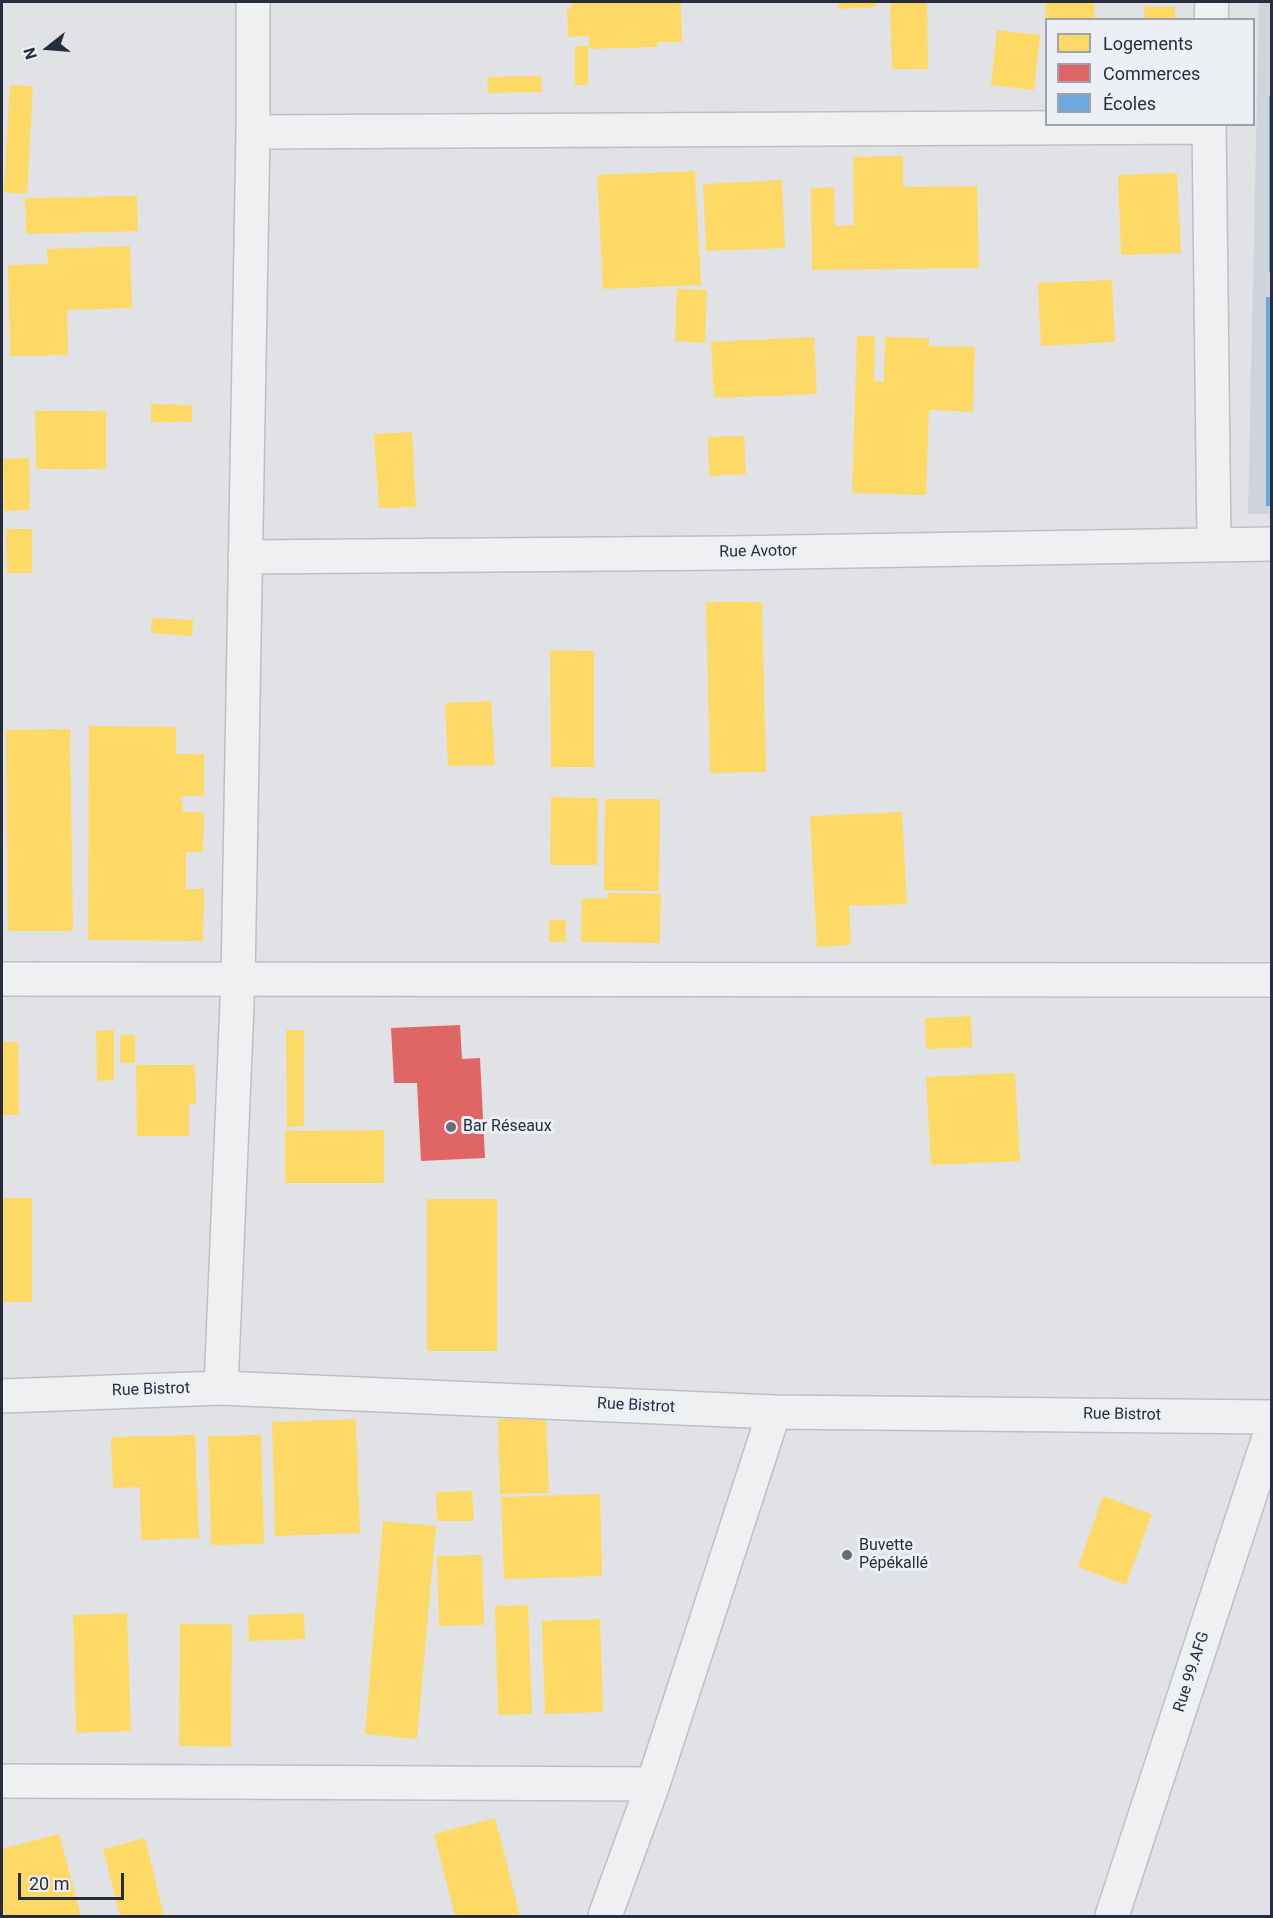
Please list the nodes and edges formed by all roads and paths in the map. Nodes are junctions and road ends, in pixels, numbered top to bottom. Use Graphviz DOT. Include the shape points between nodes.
graph roads {
  1 [pos="253,2"];
  2 [pos="1212,2"];
  3 [pos="1211,18"];
  4 [pos="1209,126"];
  5 [pos="253,132"];
  6 [pos="1214,544"];
  7 [pos="1272,544"];
  8 [pos="245,557"];
  9 [pos="2,979"];
  10 [pos="238,980"];
  11 [pos="1272,980"];
  12 [pos="221,1388"];
  13 [pos="2,1396"];
  14 [pos="774,1412"];
  15 [pos="1272,1417"];
  16 [pos="1272,1428"];
  17 [pos="2,1781"];
  18 [pos="653,1784"];
  19 [pos="605,1917"];
  20 [pos="1112,1917"];
  1 -- 5 [label="street"];
  2 -- 3 [label="street"];
  4 -- 5 [label="street"];
  4 -- 6 [label="street"];
  5 -- 8 [label="street"];
  6 -- 7 [label="street, Rue Avotor"];
  6 -- 8 [label="street, Rue Avotor"];
  8 -- 10 [label="street"];
  9 -- 10 [label="street"];
  10 -- 11 [label="street"];
  10 -- 12 [label="street"];
  12 -- 13 [label="street, Rue Bistrot"];
  12 -- 14 [label="street, Rue Bistrot"];
  14 -- 15 [label="street, Rue Bistrot"];
  14 -- 18 [label="street"];
  16 -- 20 [label="street, Rue 99.AFG"];
  17 -- 18 [label="street"];
  18 -- 19 [label="street"];
}
